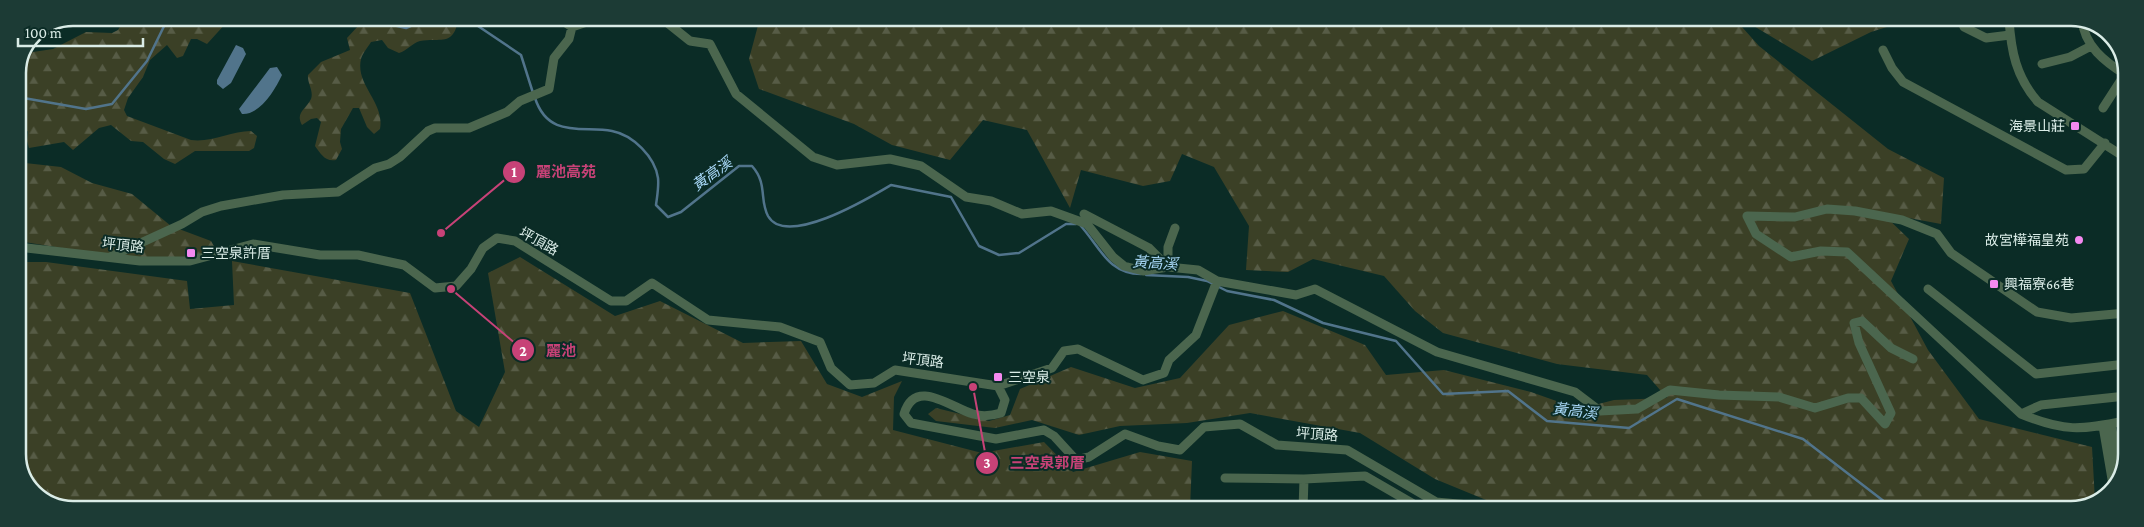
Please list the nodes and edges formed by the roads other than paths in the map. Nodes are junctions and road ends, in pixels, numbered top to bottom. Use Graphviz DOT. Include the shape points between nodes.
graph roads {
  1 [pos="569,26"];
  2 [pos="577,26"];
  3 [pos="671,26"];
  4 [pos="1964,26"];
  5 [pos="2009,26"];
  6 [pos="572,28"];
  7 [pos="2085,29"];
  8 [pos="2010,35"];
  9 [pos="2091,46"];
  10 [pos="1883,50"];
  11 [pos="2042,64"];
  12 [pos="2118,70"];
  13 [pos="2118,86"];
  14 [pos="2102,108"];
  15 [pos="2104,143"];
  16 [pos="2118,153"];
  17 [pos="1084,214"];
  18 [pos="1175,228"];
  19 [pos="26,247"];
  20 [pos="110,258"];
  21 [pos="1168,267"];
  22 [pos="1217,281"];
  23 [pos="1928,289"];
  24 [pos="2118,314"];
  25 [pos="1913,359"];
  26 [pos="2118,365"];
  27 [pos="998,386"];
  28 [pos="2118,397"];
  29 [pos="2021,414"];
  30 [pos="2118,423"];
  31 [pos="2107,425"];
  32 [pos="2117,463"];
  33 [pos="2112,475"];
  34 [pos="1225,478"];
  35 [pos="1304,479"];
  36 [pos="1303,501"];
  37 [pos="1408,501"];
  38 [pos="1434,501"];
  1 -- 6 [label="street"];
  2 -- 6 [label="street"];
  3 -- 21 [label="street" via="690,41 710,44 736,94 813,157 837,165 890,159 921,166 966,197 991,201 1022,214 1051,211 1088,224 1124,266 1143,271"];
  4 -- 8 [label="street" via="1986,38"];
  5 -- 8 [label="street"];
  6 -- 20 [label="street" via="569,39 554,58 548,89 520,101 507,112 469,128 435,128 400,157 374,168 338,192 283,195 220,206"];
  7 -- 9 [label="street"];
  8 -- 15 [label="street" via="2011,52 2027,90 2038,102"];
  9 -- 11 [label="street"];
  9 -- 12 [label="street" via="2105,62"];
  10 -- 15 [label="street" via="1903,82 2066,170 2084,169"];
  13 -- 14 [label="street"];
  15 -- 16 [label="street"];
  17 -- 21 [label="street" via="1150,248"];
  18 -- 21 [label="street" via="1168,247"];
  19 -- 20 [label="street, 坪頂路"];
  20 -- 27 [label="street, 坪頂路" via="190,261 253,244 320,255 358,255 404,265 435,288 456,286 483,248 497,238 515,241 610,301 626,300 652,283 708,320 780,326 820,342 831,368 850,385 874,383 895,370"];
  21 -- 22 [label="street" via="1198,270"];
  22 -- 25 [label="street" via="1296,295 1316,289 1437,352 1575,392 1600,411 1637,409 1670,390 1779,397 1815,408 1848,398 1861,398 1885,424 1891,413 1859,343 1854,323 1862,321 1891,348"];
  22 -- 27 [label="street" via="1196,335 1169,360 1164,373 1143,380 1078,349 1064,352 1052,368"];
  23 -- 26 [label="street" via="2036,374"];
  24 -- 29 [label="street" via="2071,318 2037,312 1951,253 1937,234 1902,220 1827,209 1795,217 1747,216 1756,234 1791,257 1821,251 1847,252"];
  27 -- 38 [label="street, 坪頂路" via="1005,400 1001,413 989,416 974,414 929,395 915,396 907,403 904,414 911,424 996,439 1044,430 1076,460 1089,456 1125,434 1180,450 1204,427 1240,424 1277,445 1347,450"];
  28 -- 29 [label="street" via="2041,405"];
  29 -- 31 [label="street" via="2046,424 2076,430"];
  30 -- 31 [label="street"];
  31 -- 32 [label="street"];
  31 -- 33 [label="street"];
  34 -- 35 [label="street"];
  35 -- 36 [label="street"];
  35 -- 37 [label="street" via="1366,476"];
}
